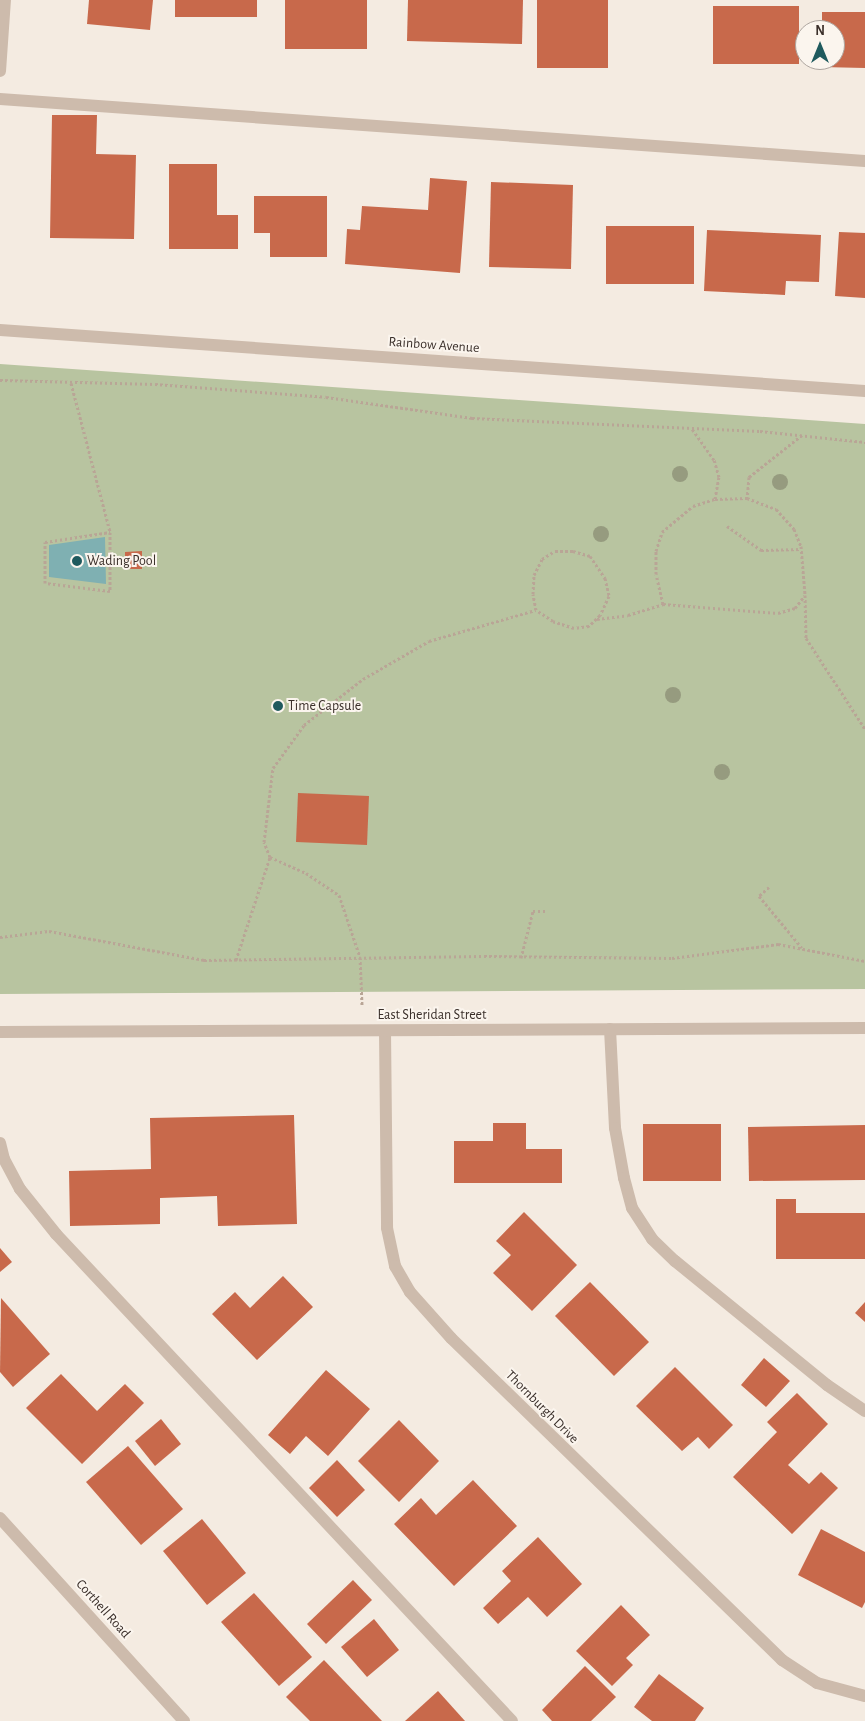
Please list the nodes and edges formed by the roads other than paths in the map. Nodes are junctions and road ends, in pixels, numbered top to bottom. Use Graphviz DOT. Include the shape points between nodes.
graph roads {
  1 [pos="5,0"];
  2 [pos="0,71"];
  3 [pos="0,99"];
  4 [pos="865,161"];
  5 [pos="0,330"];
  6 [pos="865,391"];
  7 [pos="865,1028"];
  8 [pos="610,1029"];
  9 [pos="385,1031"];
  10 [pos="0,1032"];
  11 [pos="0,1143"];
  12 [pos="865,1411"];
  13 [pos="0,1518"];
  14 [pos="865,1696"];
  15 [pos="184,1721"];
  16 [pos="512,1721"];
  1 -- 2 [label="street"];
  3 -- 4 [label="street"];
  5 -- 6 [label="street, Rainbow Avenue"];
  7 -- 8 [label="street, East Sheridan Street"];
  8 -- 9 [label="street, East Sheridan Street"];
  8 -- 12 [label="street" via="615,1128 624,1178 632,1208 652,1239 804,1366"];
  9 -- 10 [label="street, East Sheridan Street"];
  9 -- 14 [label="street, Thornburgh Drive" via="387,1228 394,1266 410,1292 451,1338 782,1660 817,1683"];
  11 -- 16 [label="street" via="4,1159 20,1189 56,1234"];
  13 -- 15 [label="street, Corthell Road"];
}
